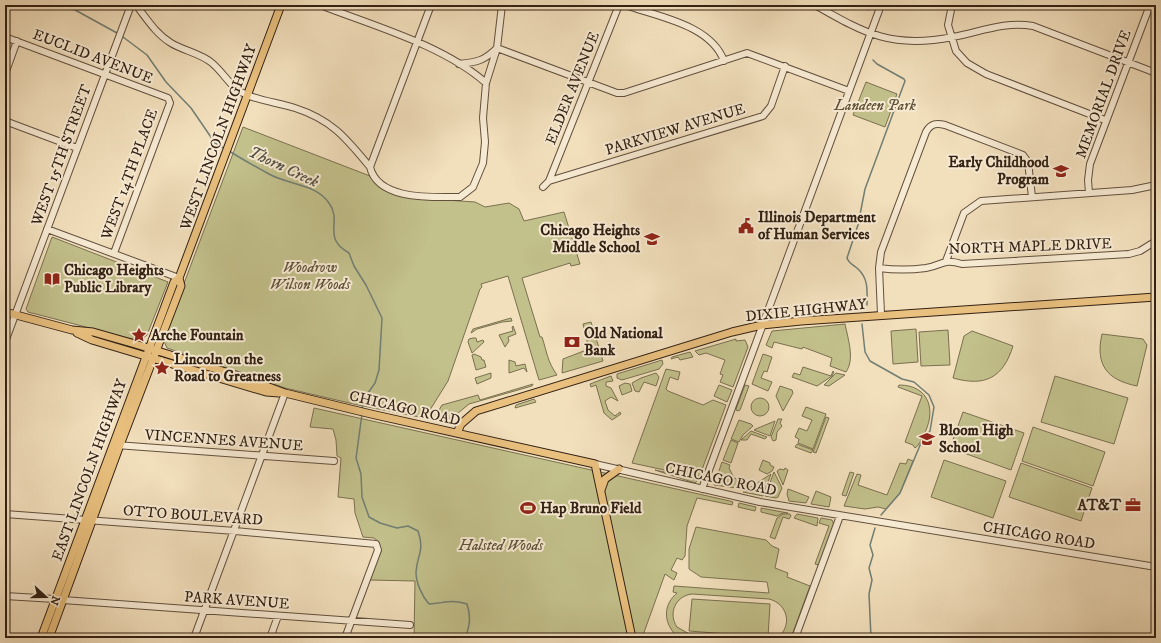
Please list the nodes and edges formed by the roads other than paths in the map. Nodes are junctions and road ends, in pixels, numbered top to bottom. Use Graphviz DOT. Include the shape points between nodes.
graph roads {
  1 [pos="131,5"];
  2 [pos="136,5"];
  3 [pos="281,5"];
  4 [pos="320,5"];
  5 [pos="431,5"];
  6 [pos="502,5"];
  7 [pos="619,5"];
  8 [pos="625,5"];
  9 [pos="815,5"];
  10 [pos="881,5"];
  11 [pos="952,5"];
  12 [pos="1150,5"];
  13 [pos="870,34"];
  14 [pos="5,37"];
  15 [pos="952,37"];
  16 [pos="17,42"];
  17 [pos="416,42"];
  18 [pos="497,48"];
  19 [pos="724,61"];
  20 [pos="1128,62"];
  21 [pos="459,64"];
  22 [pos="785,66"];
  23 [pos="1156,73"];
  24 [pos="5,74"];
  25 [pos="105,75"];
  26 [pos="589,81"];
  27 [pos="486,83"];
  28 [pos="849,91"];
  29 [pos="247,95"];
  30 [pos="170,103"];
  31 [pos="1105,120"];
  32 [pos="5,121"];
  33 [pos="77,148"];
  34 [pos="370,167"];
  35 [pos="549,181"];
  36 [pos="1156,186"];
  37 [pos="543,187"];
  38 [pos="1089,193"];
  39 [pos="1032,197"];
  40 [pos="47,229"];
  41 [pos="1156,241"];
  42 [pos="114,254"];
  43 [pos="946,261"];
  44 [pos="879,268"];
  45 [pos="179,278"];
  46 [pos="1156,297"];
  47 [pos="5,312"];
  48 [pos="881,314"];
  49 [pos="15,315"];
  50 [pos="762,325"];
  51 [pos="72,330"];
  52 [pos="5,342"];
  53 [pos="148,348"];
  54 [pos="156,351"];
  55 [pos="146,356"];
  56 [pos="153,358"];
  57 [pos="285,393"];
  58 [pos="457,433"];
  59 [pos="116,445"];
  60 [pos="263,456"];
  61 [pos="334,461"];
  62 [pos="595,464"];
  63 [pos="619,469"];
  64 [pos="702,489"];
  65 [pos="601,490"];
  66 [pos="5,514"];
  67 [pos="840,516"];
  68 [pos="84,520"];
  69 [pos="92,520"];
  70 [pos="235,531"];
  71 [pos="1156,567"];
  72 [pos="5,596"];
  73 [pos="55,599"];
  74 [pos="63,600"];
  75 [pos="204,610"];
  76 [pos="278,616"];
  77 [pos="351,621"];
  78 [pos="410,625"];
  79 [pos="5,636"];
  80 [pos="11,638"];
  81 [pos="41,638"];
  82 [pos="50,638"];
  83 [pos="194,638"];
  84 [pos="270,638"];
  85 [pos="344,638"];
  86 [pos="632,638"];
  87 [pos="795,638"];
  1 -- 25 [label="street, WEST 15TH STREET"];
  2 -- 29 [label="street" via="156,32 171,43 202,56 212,63 231,85"];
  3 -- 29 [label="main road, WEST LINCOLN HIGHWAY"];
  4 -- 17 [label="street"];
  5 -- 17 [label="street"];
  6 -- 18 [label="street"];
  7 -- 26 [label="street, ELDER AVENUE"];
  8 -- 19 [label="street" via="698,30 720,50"];
  9 -- 13 [label="street"];
  10 -- 13 [label="street"];
  11 -- 15 [label="street" via="948,25"];
  12 -- 20 [label="street, MEMORIAL DRIVE"];
  13 -- 15 [label="street" via="914,41"];
  13 -- 28 [label="street"];
  14 -- 16 [label="street, EUCLID AVENUE"];
  15 -- 20 [label="street" via="1001,25 1021,24 1033,26"];
  15 -- 31 [label="street" via="956,51 967,63 986,74"];
  16 -- 24 [label="street"];
  16 -- 25 [label="street, EUCLID AVENUE"];
  17 -- 21 [label="street" via="442,52"];
  17 -- 34 [label="street"];
  18 -- 21 [label="street" via="488,57 479,61"];
  18 -- 26 [label="street"];
  18 -- 27 [label="street"];
  19 -- 22 [label="street" via="747,53"];
  19 -- 26 [label="street" via="624,93 617,93"];
  20 -- 23 [label="street"];
  20 -- 31 [label="street, MEMORIAL DRIVE"];
  21 -- 27 [label="street"];
  22 -- 28 [label="street"];
  22 -- 35 [label="street, PARKVIEW AVENUE" via="771,106 763,116"];
  25 -- 30 [label="street, EUCLID AVENUE" via="168,98"];
  25 -- 33 [label="street, WEST 15TH STREET"];
  26 -- 35 [label="street, ELDER AVENUE"];
  27 -- 34 [label="street" via="483,163 473,187 460,197 409,196 385,187 371,174"];
  28 -- 50 [label="street"];
  29 -- 34 [label="street" via="295,108 329,123 342,134"];
  29 -- 45 [label="main road, WEST LINCOLN HIGHWAY"];
  30 -- 42 [label="street, WEST 14TH PLACE"];
  31 -- 38 [label="street, MEMORIAL DRIVE" via="1090,164"];
  32 -- 33 [label="street"];
  33 -- 40 [label="street, WEST 15TH STREET"];
  35 -- 37 [label="street, PARKVIEW AVENUE"];
  36 -- 38 [label="street"];
  38 -- 39 [label="street"];
  39 -- 43 [label="street" via="981,201 970,208 962,218"];
  39 -- 44 [label="street" via="1028,162 1023,155 945,125 933,124 926,132 894,216 881,252"];
  40 -- 42 [label="street"];
  40 -- 49 [label="street, WEST 15TH STREET"];
  41 -- 43 [label="street, NORTH MAPLE DRIVE" via="1140,251 1129,254 962,264"];
  42 -- 45 [label="street"];
  43 -- 44 [label="street, NORTH MAPLE DRIVE" via="928,268"];
  44 -- 48 [label="street"];
  45 -- 53 [label="main road, WEST LINCOLN HIGHWAY" via="174,282"];
  45 -- 54 [label="main road, WEST LINCOLN HIGHWAY" via="181,286"];
  46 -- 48 [label="main road, DIXIE HIGHWAY"];
  47 -- 49 [label="main road, CHICAGO ROAD"];
  48 -- 50 [label="main road, DIXIE HIGHWAY"];
  49 -- 51 [label="main road, CHICAGO ROAD"];
  49 -- 52 [label="street, WEST 15TH STREET"];
  50 -- 58 [label="main road, DIXIE HIGHWAY" via="476,411 461,424"];
  50 -- 64 [label="street"];
  51 -- 53 [label="main road, CHICAGO ROAD" via="93,332"];
  51 -- 55 [label="main road, CHICAGO ROAD" via="92,340"];
  53 -- 54 [label="main road, CHICAGO ROAD"];
  53 -- 55 [label="main road, EAST LINCOLN HIGHWAY"];
  54 -- 56 [label="main road, EAST LINCOLN HIGHWAY"];
  54 -- 57 [label="main road, CHICAGO ROAD"];
  55 -- 56 [label="main road, CHICAGO ROAD"];
  55 -- 59 [label="main road, EAST LINCOLN HIGHWAY"];
  56 -- 57 [label="main road, CHICAGO ROAD" via="266,392"];
  56 -- 59 [label="main road, EAST LINCOLN HIGHWAY"];
  57 -- 58 [label="main road, CHICAGO ROAD"];
  57 -- 60 [label="street"];
  58 -- 62 [label="main road, CHICAGO ROAD"];
  59 -- 60 [label="street, VINCENNES AVENUE"];
  59 -- 68 [label="main road, EAST LINCOLN HIGHWAY"];
  59 -- 69 [label="main road, EAST LINCOLN HIGHWAY"];
  60 -- 61 [label="street, VINCENNES AVENUE"];
  60 -- 70 [label="street"];
  62 -- 63 [label="street, CHICAGO ROAD"];
  62 -- 65 [label="main road"];
  63 -- 64 [label="street, CHICAGO ROAD"];
  63 -- 65 [label="main road" via="605,479"];
  64 -- 67 [label="street, CHICAGO ROAD"];
  65 -- 86 [label="main road"];
  66 -- 68 [label="street, OTTO BOULEVARD"];
  67 -- 71 [label="street, CHICAGO ROAD"];
  67 -- 87 [label="street"];
  68 -- 69 [label="street, OTTO BOULEVARD"];
  68 -- 73 [label="main road, EAST LINCOLN HIGHWAY"];
  69 -- 70 [label="street, OTTO BOULEVARD"];
  69 -- 74 [label="main road, EAST LINCOLN HIGHWAY"];
  70 -- 75 [label="street"];
  70 -- 77 [label="street, OTTO BOULEVARD" via="378,544"];
  72 -- 73 [label="street"];
  73 -- 81 [label="main road, EAST LINCOLN HIGHWAY"];
  74 -- 75 [label="street, PARK AVENUE"];
  74 -- 82 [label="main road, EAST LINCOLN HIGHWAY"];
  75 -- 76 [label="street, PARK AVENUE"];
  75 -- 83 [label="street"];
  76 -- 77 [label="street, PARK AVENUE"];
  76 -- 84 [label="street"];
  77 -- 78 [label="street, PARK AVENUE"];
  77 -- 85 [label="street"];
  79 -- 80 [label="street"];
}
